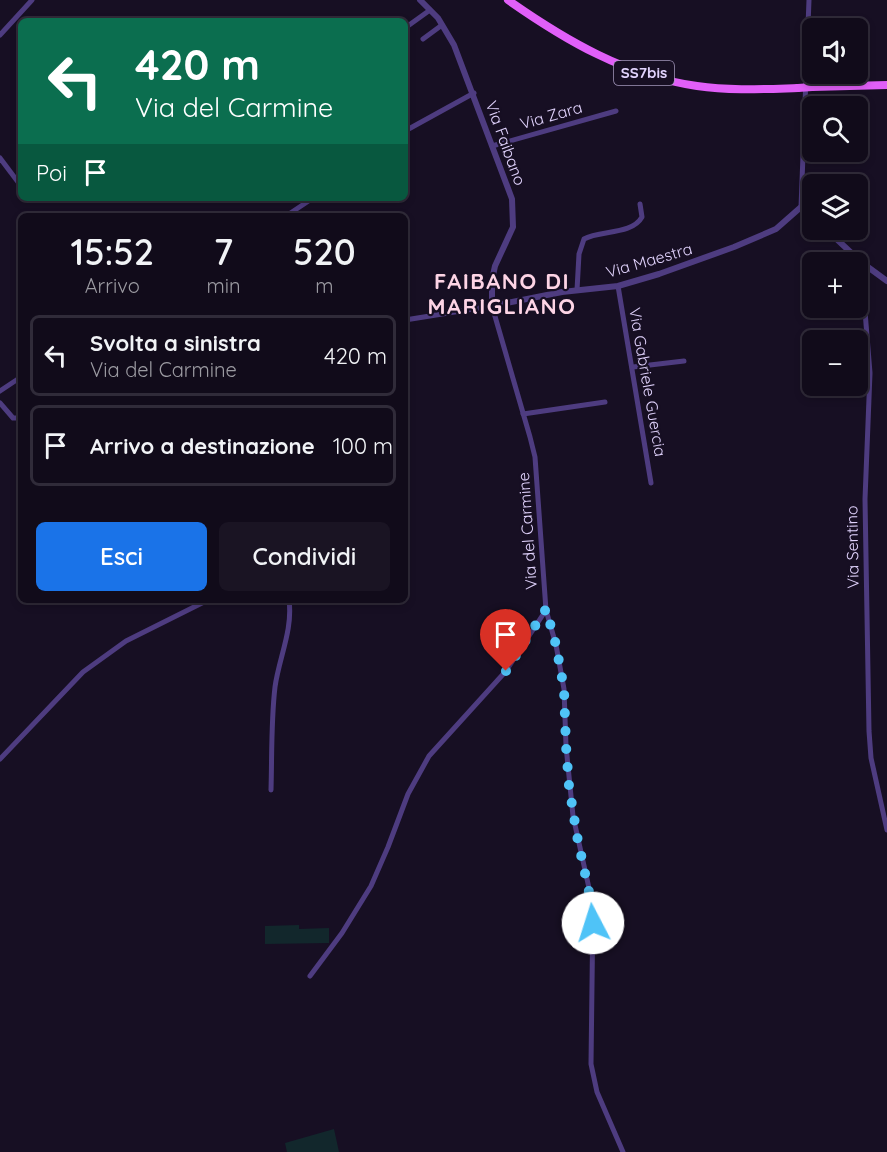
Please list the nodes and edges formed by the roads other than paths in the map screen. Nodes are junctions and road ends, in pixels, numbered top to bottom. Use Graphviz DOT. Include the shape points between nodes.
graph roads {
  1 [pos="32,0"];
  2 [pos="420,0"];
  3 [pos="508,0"];
  4 [pos="809,0"];
  5 [pos="430,10"];
  6 [pos="21,18"];
  7 [pos="18,21"];
  8 [pos="442,25"];
  9 [pos="408,26"];
  10 [pos="0,35"];
  11 [pos="423,39"];
  12 [pos="887,85"];
  13 [pos="474,93"];
  14 [pos="616,111"];
  15 [pos="408,129"];
  16 [pos="492,146"];
  17 [pos="0,158"];
  18 [pos="18,182"];
  19 [pos="308,201"];
  20 [pos="640,204"];
  21 [pos="801,207"];
  22 [pos="290,213"];
  23 [pos="838,240"];
  24 [pos="850,252"];
  25 [pos="868,267"];
  26 [pos="887,281"];
  27 [pos="618,286"];
  28 [pos="577,290"];
  29 [pos="492,306"];
  30 [pos="866,318"];
  31 [pos="408,320"];
  32 [pos="684,361"];
  33 [pos="633,368"];
  34 [pos="18,379"];
  35 [pos="0,392"];
  36 [pos="605,402"];
  37 [pos="0,403"];
  38 [pos="523,414"];
  39 [pos="18,418"];
  40 [pos="651,483"];
  41 [pos="201,603"];
  42 [pos="289,603"];
  43 [pos="546,609"];
  44 [pos="0,759"];
  45 [pos="271,790"];
  46 [pos="887,830"];
  47 [pos="310,976"];
  48 [pos="623,1152"];
  1 -- 6 [label="street"];
  2 -- 5 [label="street, Via Faibano"];
  3 -- 12 [label="main road, SS7bis, bridge" via="567,40 609,61 697,86 747,89"];
  4 -- 21 [label="street"];
  5 -- 8 [label="street, Via Faibano"];
  5 -- 9 [label="street"];
  7 -- 10 [label="street"];
  8 -- 11 [label="street"];
  8 -- 13 [label="street, Via Faibano"];
  13 -- 15 [label="street"];
  13 -- 16 [label="street, Via Faibano"];
  14 -- 16 [label="street, Via Zara"];
  16 -- 29 [label="street, Via Faibano" via="514,214 511,235 495,266"];
  17 -- 18 [label="street"];
  19 -- 22 [label="street"];
  20 -- 28 [label="street" via="642,217 635,225 584,239"];
  21 -- 27 [label="street, Via Maestra" via="776,229 688,264"];
  23 -- 24 [label="street"];
  25 -- 26 [label="street"];
  27 -- 28 [label="street, Via Maestra"];
  27 -- 33 [label="street, Via Gabriele Guercia"];
  28 -- 29 [label="street, Via Maestra"];
  29 -- 31 [label="street"];
  29 -- 38 [label="street, Via del Carmine"];
  30 -- 46 [label="street, Via Sentino" via="870,373 865,499 869,731"];
  32 -- 33 [label="street"];
  33 -- 40 [label="street, Via Gabriele Guercia"];
  34 -- 35 [label="street"];
  36 -- 38 [label="street"];
  37 -- 39 [label="street" via="13,418"];
  38 -- 43 [label="street, Via del Carmine" via="534,457"];
  41 -- 44 [label="street" via="126,641 90,666"];
  42 -- 45 [label="street" via="289,627 273,707"];
  43 -- 47 [label="street, Via del Carmine" via="506,671 429,756 408,794 381,866 342,933"];
  43 -- 48 [label="street" via="564,689 572,806 592,906 591,1064 597,1092"];
}
